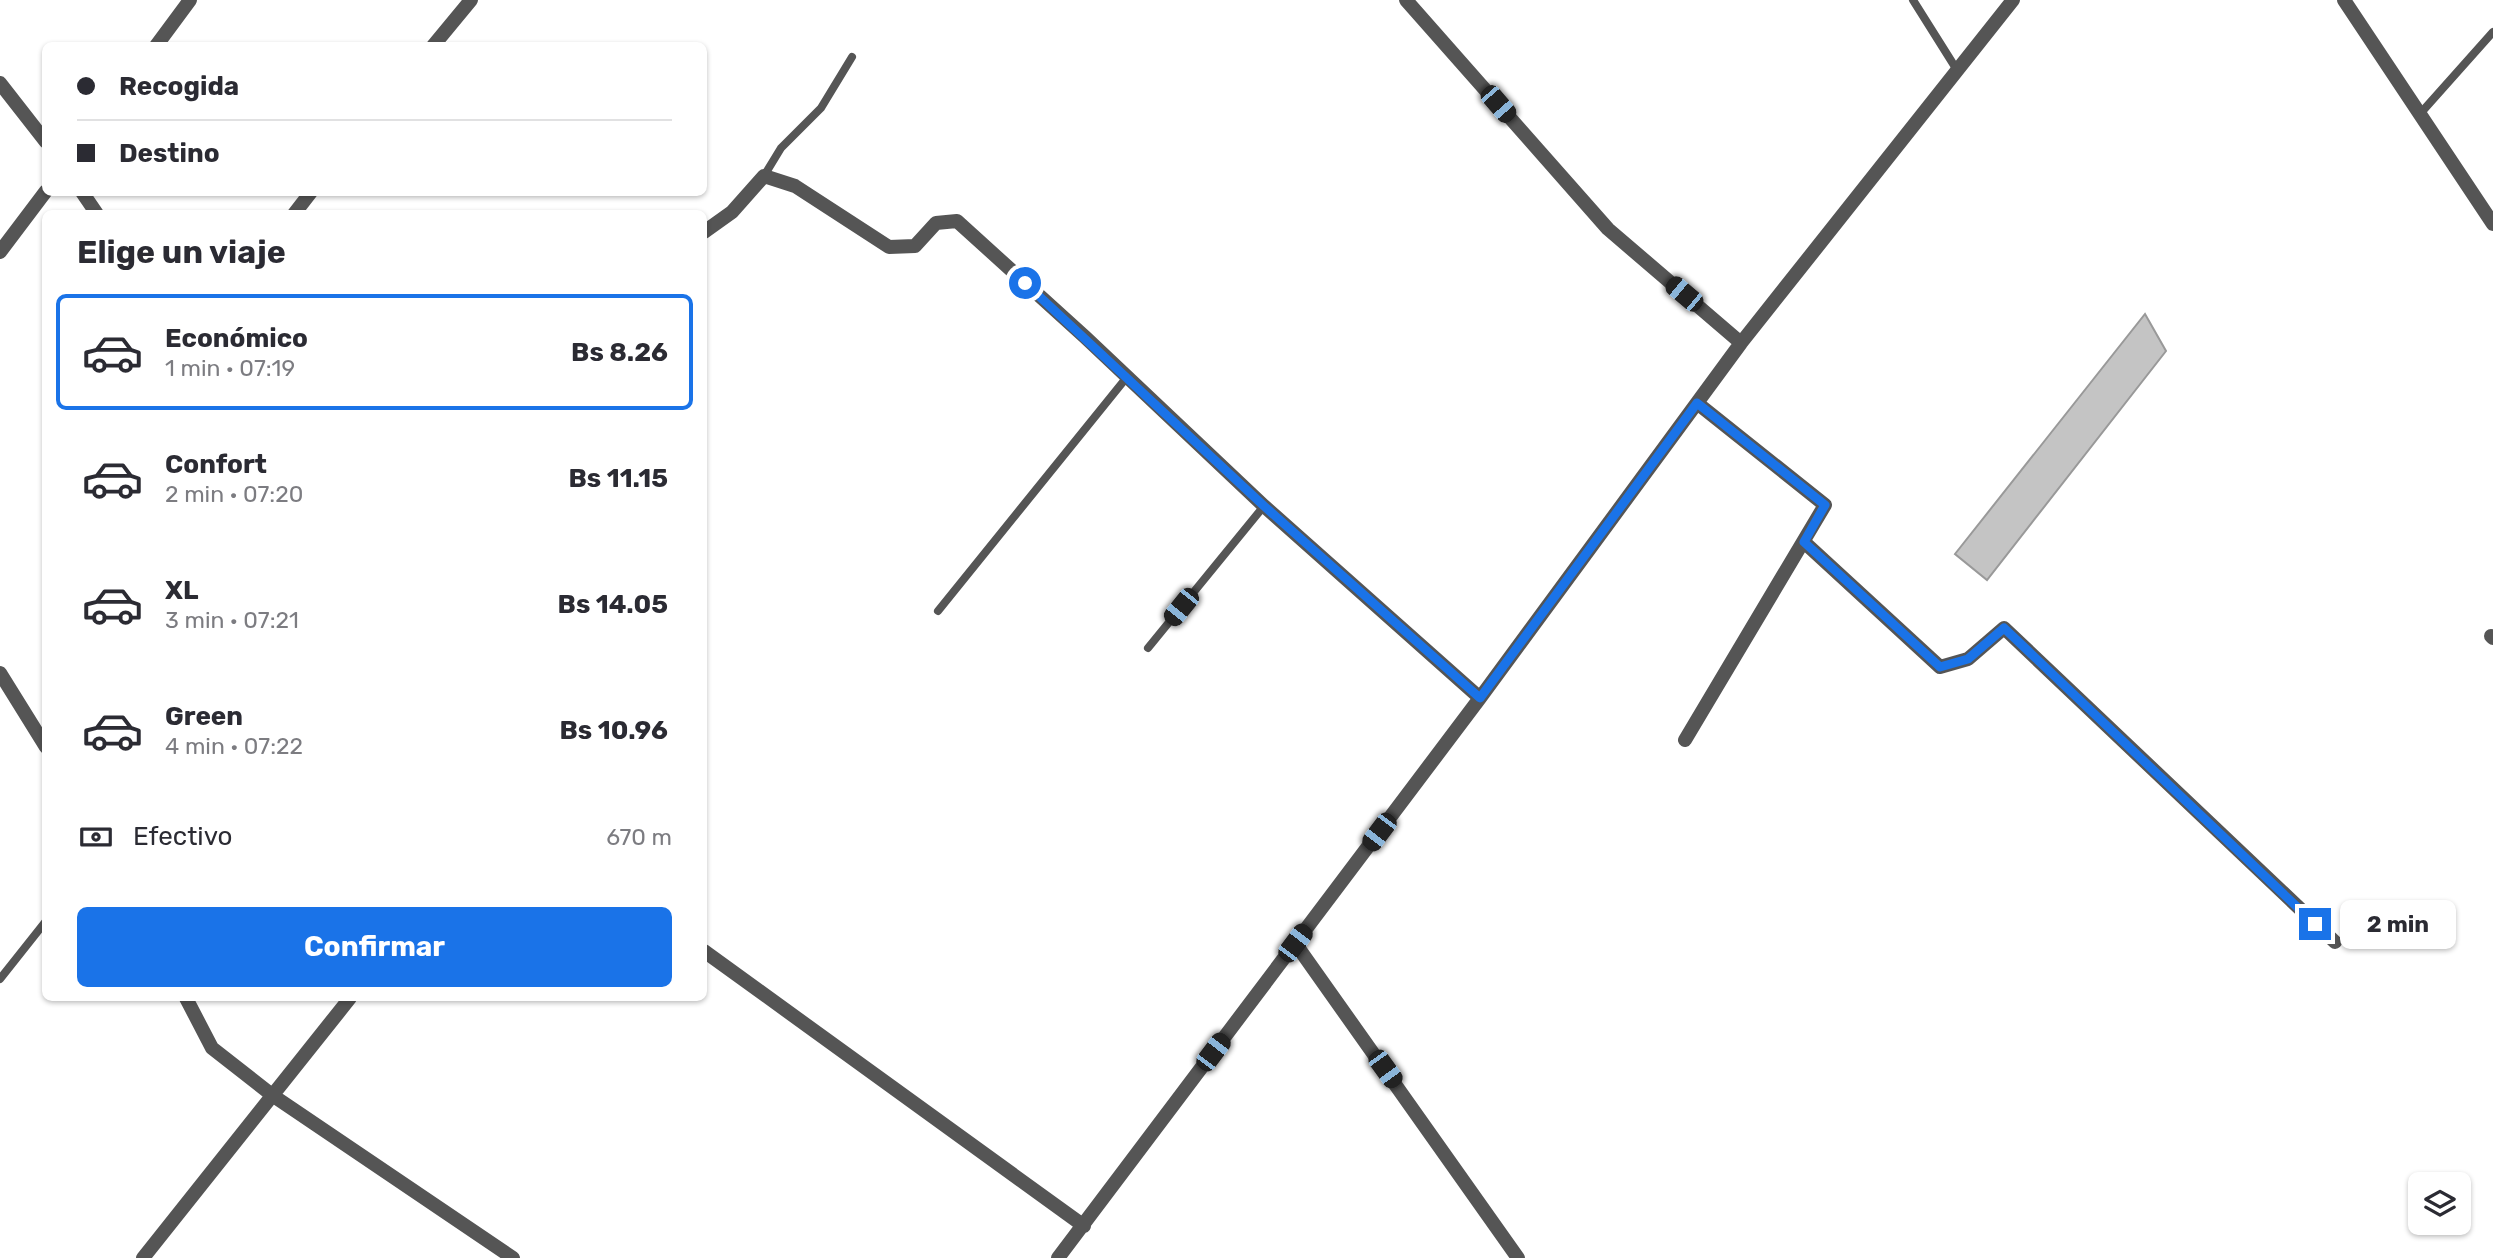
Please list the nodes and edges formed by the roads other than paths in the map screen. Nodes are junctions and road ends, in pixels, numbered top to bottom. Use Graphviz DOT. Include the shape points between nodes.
graph roads {
  1 [pos="190,0"];
  2 [pos="471,0"];
  3 [pos="1406,0"];
  4 [pos="1913,0"];
  5 [pos="2013,0"];
  6 [pos="2344,0"];
  7 [pos="2493,32"];
  8 [pos="159,42"];
  9 [pos="436,42"];
  10 [pos="852,57"];
  11 [pos="1956,70"];
  12 [pos="0,83"];
  13 [pos="2419,115"];
  14 [pos="42,137"];
  15 [pos="764,176"];
  16 [pos="42,196"];
  17 [pos="309,196"];
  18 [pos="297,210"];
  19 [pos="2493,224"];
  20 [pos="707,230"];
  21 [pos="0,252"];
  22 [pos="1741,343"];
  23 [pos="1127,377"];
  24 [pos="1697,403"];
  25 [pos="1264,506"];
  26 [pos="1804,542"];
  27 [pos="937,611"];
  28 [pos="1148,648"];
  29 [pos="0,673"];
  30 [pos="1480,698"];
  31 [pos="1685,740"];
  32 [pos="42,741"];
  33 [pos="42,925"];
  34 [pos="2335,942"];
  35 [pos="1295,943"];
  36 [pos="707,953"];
  37 [pos="0,979"];
  38 [pos="188,1001"];
  39 [pos="348,1001"];
  40 [pos="272,1095"];
  41 [pos="1084,1226"];
  42 [pos="143,1258"];
  43 [pos="513,1258"];
  44 [pos="1058,1258"];
  45 [pos="1518,1258"];
  1 -- 8 [label="street"];
  2 -- 9 [label="street"];
  3 -- 22 [label="street" via="1608,229"];
  4 -- 11 [label="lane"];
  5 -- 11 [label="street"];
  6 -- 13 [label="street"];
  7 -- 13 [label="lane"];
  10 -- 15 [label="lane" via="821,108 781,149"];
  11 -- 22 [label="street"];
  12 -- 14 [label="street"];
  13 -- 19 [label="street"];
  15 -- 20 [label="street" via="732,212"];
  15 -- 23 [label="street" via="795,186 889,247 915,246 936,223 957,221"];
  16 -- 21 [label="street"];
  17 -- 18 [label="street"];
  22 -- 24 [label="street"];
  23 -- 25 [label="street"];
  23 -- 27 [label="lane"];
  24 -- 26 [label="street" via="1825,505"];
  24 -- 30 [label="street"];
  25 -- 28 [label="lane"];
  25 -- 30 [label="street"];
  26 -- 31 [label="street"];
  26 -- 34 [label="street" via="1940,667 1968,659 2004,628"];
  29 -- 32 [label="street"];
  30 -- 35 [label="street"];
  33 -- 37 [label="lane"];
  35 -- 41 [label="street"];
  35 -- 45 [label="street"];
  36 -- 41 [label="street"];
  38 -- 40 [label="street" via="212,1048"];
  39 -- 40 [label="street"];
  40 -- 42 [label="street"];
  40 -- 43 [label="street"];
  41 -- 44 [label="street"];
}
